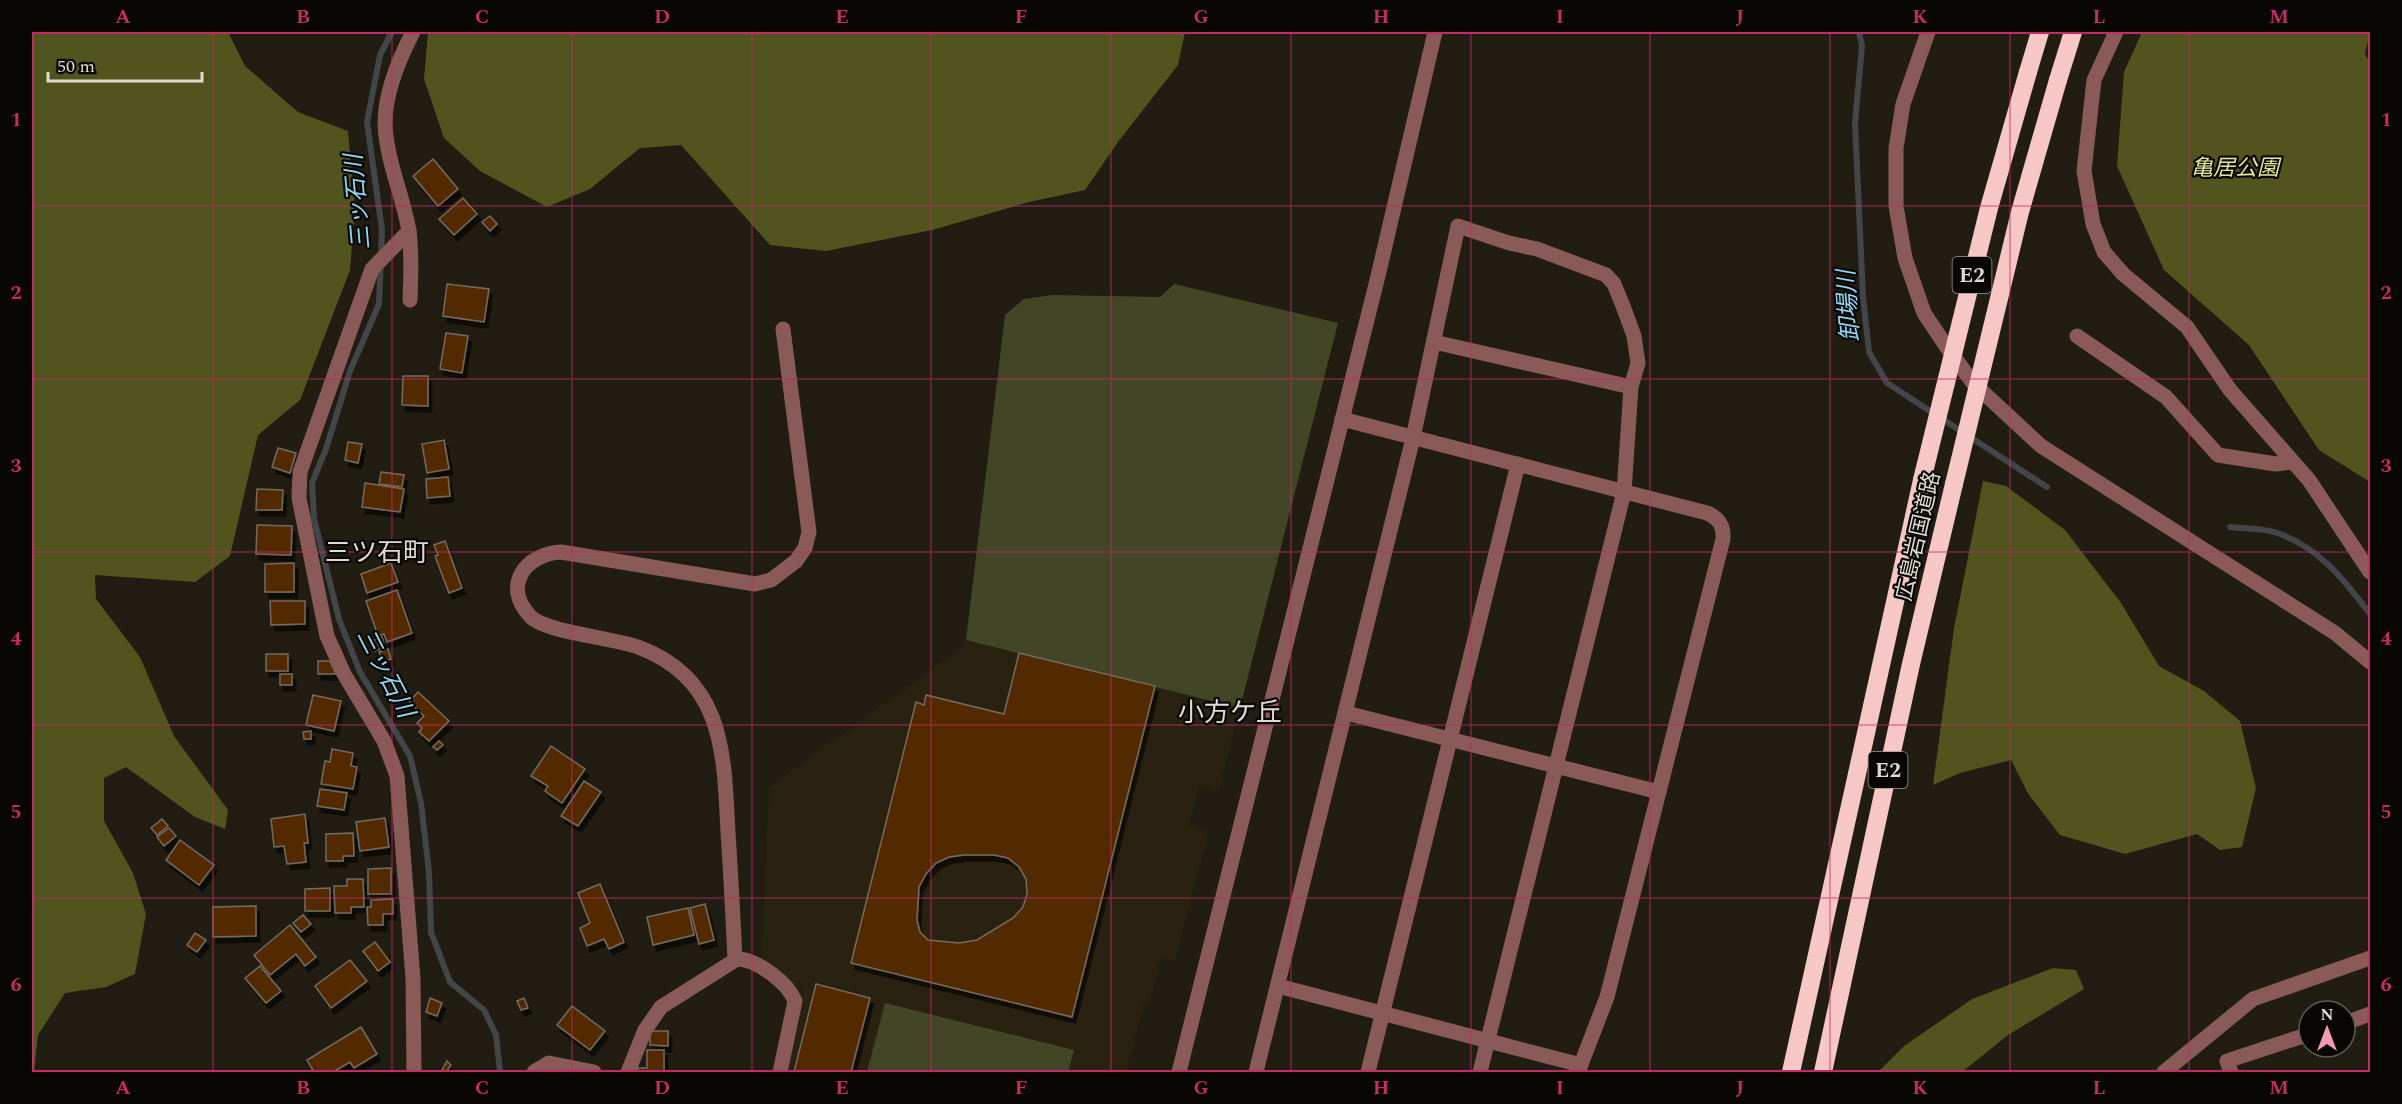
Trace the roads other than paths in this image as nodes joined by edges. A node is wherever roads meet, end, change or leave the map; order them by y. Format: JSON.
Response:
{"nodes":[{"id":1,"x":413,"y":32,"type":"edge"},
{"id":2,"x":1435,"y":32,"type":"edge"},
{"id":3,"x":1928,"y":32,"type":"edge"},
{"id":4,"x":2040,"y":32,"type":"edge"},
{"id":5,"x":2073,"y":32,"type":"edge"},
{"id":6,"x":2116,"y":32,"type":"edge"},
{"id":7,"x":405,"y":233,"type":"junction"},
{"id":8,"x":410,"y":300,"type":"dead end"},
{"id":9,"x":783,"y":329,"type":"dead end"},
{"id":10,"x":2077,"y":336,"type":"dead end"},
{"id":11,"x":1434,"y":342,"type":"junction"},
{"id":12,"x":1631,"y":387,"type":"junction"},
{"id":13,"x":1342,"y":419,"type":"junction"},
{"id":14,"x":1413,"y":438,"type":"junction"},
{"id":15,"x":2291,"y":462,"type":"junction"},
{"id":16,"x":1518,"y":464,"type":"junction"},
{"id":17,"x":1624,"y":492,"type":"junction"},
{"id":18,"x":2370,"y":572,"type":"edge"},
{"id":19,"x":2370,"y":663,"type":"edge"},
{"id":20,"x":1346,"y":713,"type":"junction"},
{"id":21,"x":1450,"y":740,"type":"junction"},
{"id":22,"x":1556,"y":766,"type":"junction"},
{"id":23,"x":1659,"y":792,"type":"junction"},
{"id":24,"x":2370,"y":958,"type":"edge"},
{"id":25,"x":735,"y":960,"type":"junction"},
{"id":26,"x":1278,"y":986,"type":"junction"},
{"id":27,"x":1382,"y":1014,"type":"junction"},
{"id":28,"x":2297,"y":1038,"type":"edge"},
{"id":29,"x":1488,"y":1041,"type":"junction"},
{"id":30,"x":1824,"y":1064,"type":"edge"},
{"id":31,"x":1580,"y":1069,"type":"edge"},
{"id":32,"x":414,"y":1072,"type":"edge"},
{"id":33,"x":534,"y":1072,"type":"edge"},
{"id":34,"x":594,"y":1072,"type":"edge"},
{"id":35,"x":628,"y":1072,"type":"edge"},
{"id":36,"x":780,"y":1072,"type":"edge"},
{"id":37,"x":1179,"y":1072,"type":"edge"},
{"id":38,"x":1256,"y":1072,"type":"edge"},
{"id":39,"x":1368,"y":1072,"type":"edge"},
{"id":40,"x":1480,"y":1072,"type":"edge"},
{"id":41,"x":1791,"y":1072,"type":"edge"},
{"id":42,"x":2164,"y":1072,"type":"edge"},
{"id":43,"x":2231,"y":1072,"type":"edge"}],
"edges":[{"from":1,"to":7,"type":"street"},
{"from":2,"to":13,"type":"street"},
{"from":3,"to":19,"type":"street"},
{"from":4,"to":41,"type":"highway","name":"広島岩国道路","number":"E2","bridge":true},
{"from":5,"to":30,"type":"highway","name":"広島岩国道路","number":"E2","bridge":true},
{"from":6,"to":15,"type":"street"},
{"from":7,"to":8,"type":"street"},
{"from":7,"to":32,"type":"street"},
{"from":9,"to":25,"type":"street"},
{"from":10,"to":15,"type":"street"},
{"from":11,"to":12,"type":"street"},
{"from":11,"to":12,"type":"street"},
{"from":11,"to":14,"type":"street"},
{"from":12,"to":17,"type":"street"},
{"from":13,"to":14,"type":"street"},
{"from":13,"to":37,"type":"street"},
{"from":14,"to":16,"type":"street"},
{"from":14,"to":20,"type":"street"},
{"from":15,"to":18,"type":"street"},
{"from":16,"to":17,"type":"street"},
{"from":16,"to":21,"type":"street"},
{"from":17,"to":22,"type":"street"},
{"from":17,"to":23,"type":"street"},
{"from":20,"to":21,"type":"street"},
{"from":20,"to":26,"type":"street"},
{"from":21,"to":22,"type":"street"},
{"from":21,"to":27,"type":"street"},
{"from":22,"to":23,"type":"street"},
{"from":22,"to":29,"type":"street"},
{"from":23,"to":31,"type":"street"},
{"from":24,"to":42,"type":"street"},
{"from":25,"to":35,"type":"street"},
{"from":25,"to":36,"type":"street"},
{"from":26,"to":27,"type":"street"},
{"from":26,"to":38,"type":"street"},
{"from":27,"to":29,"type":"street"},
{"from":27,"to":39,"type":"street"},
{"from":28,"to":43,"type":"street"},
{"from":29,"to":31,"type":"street"},
{"from":29,"to":40,"type":"street"},
{"from":33,"to":34,"type":"street"}]}
